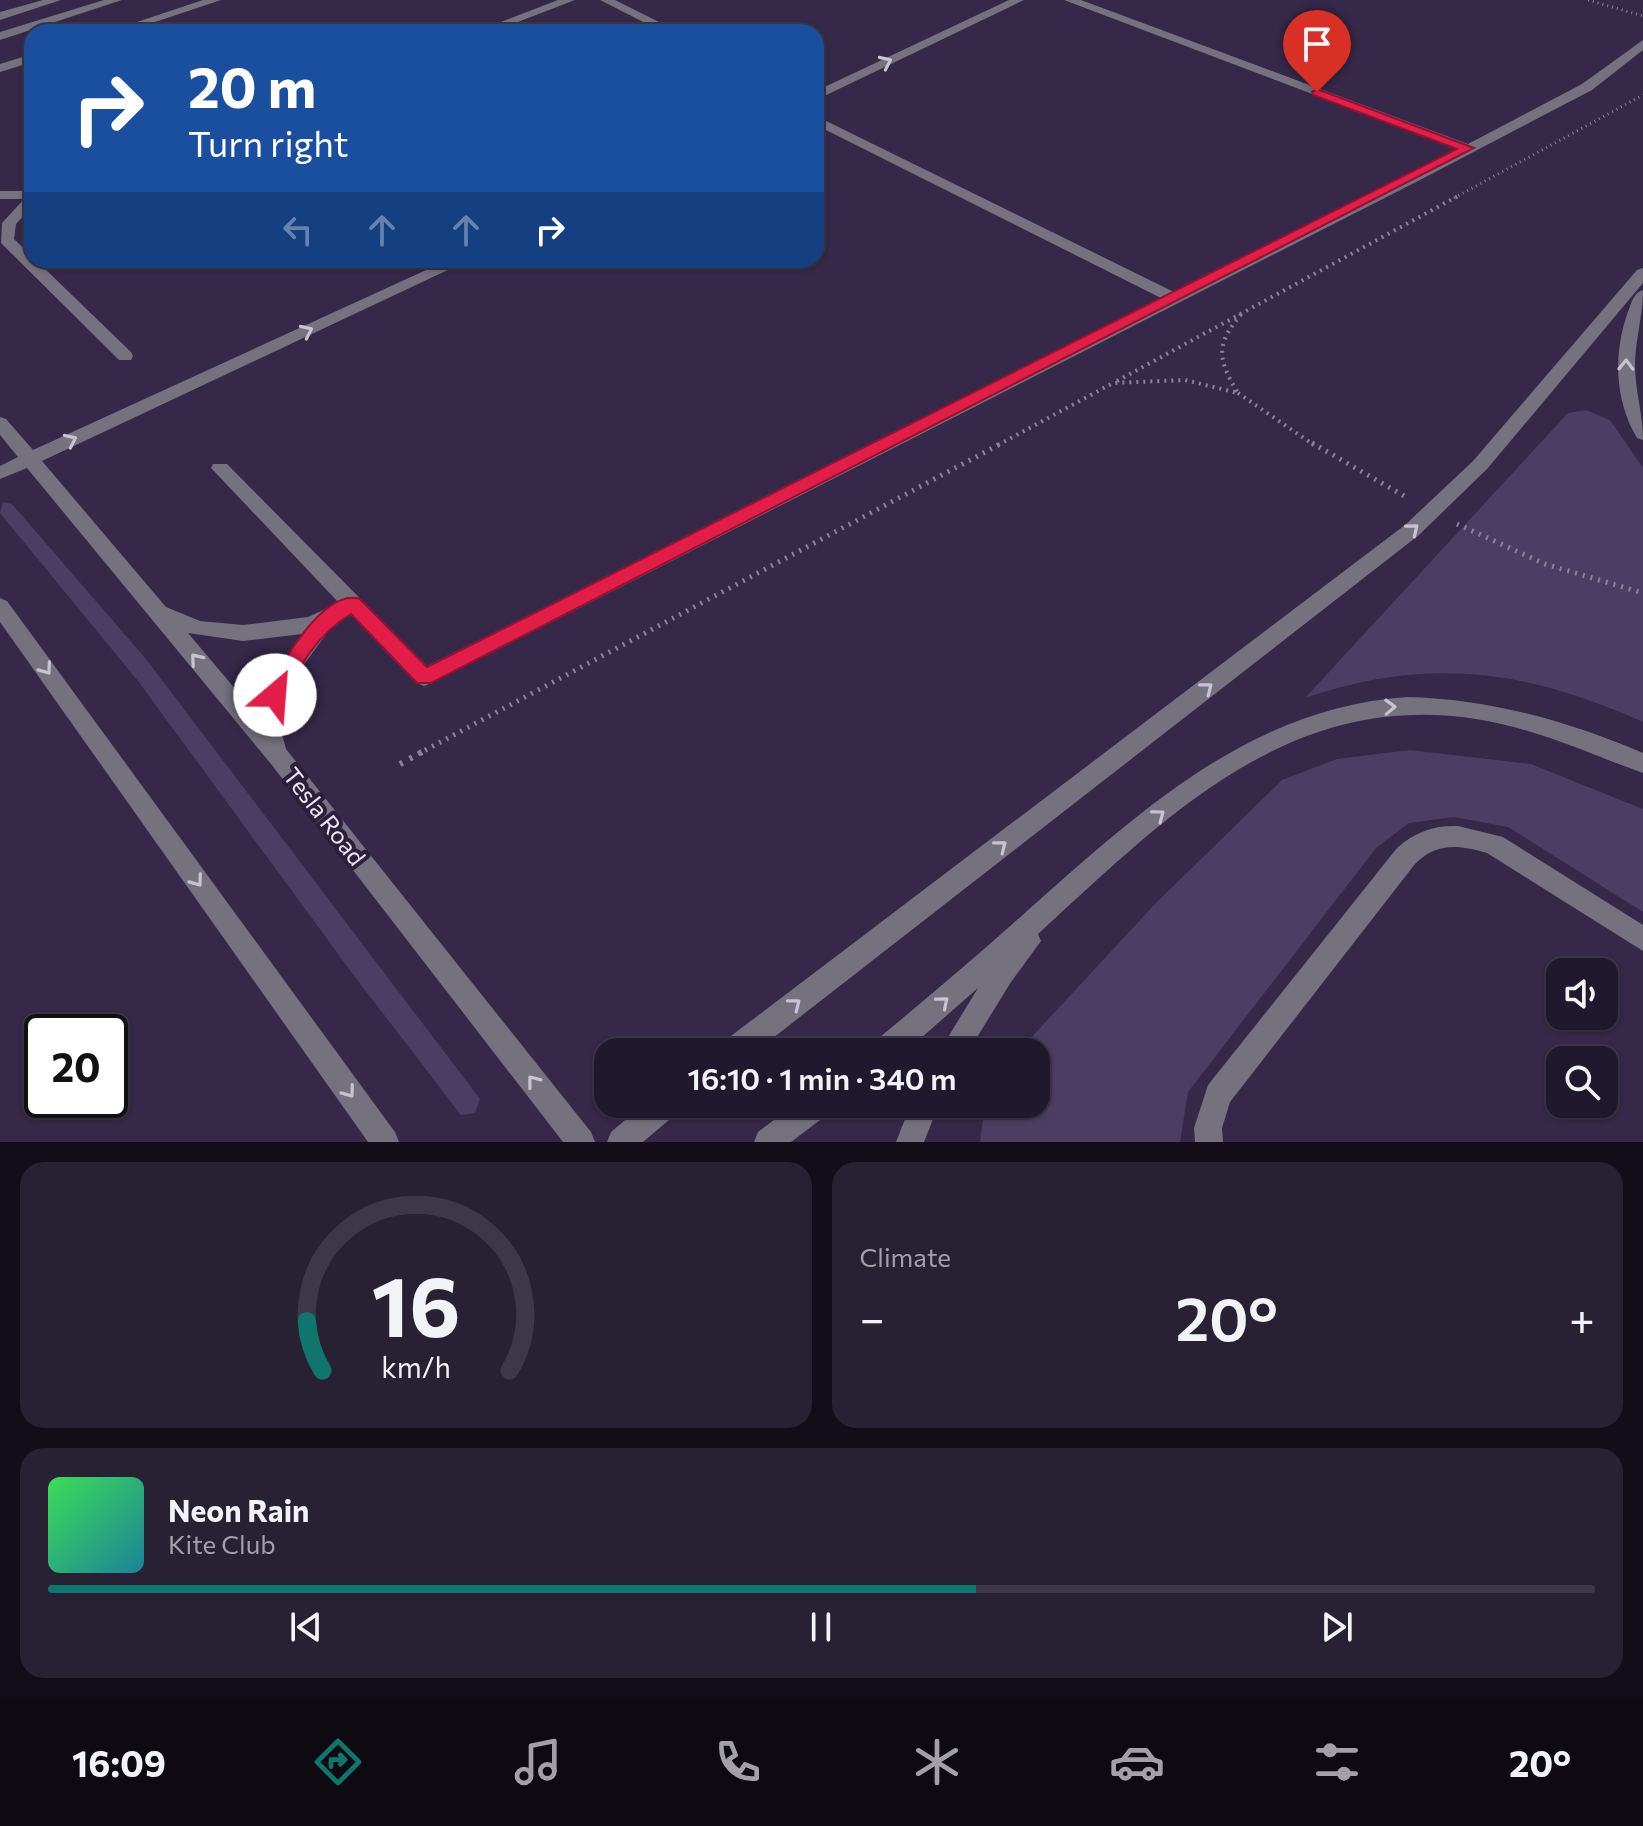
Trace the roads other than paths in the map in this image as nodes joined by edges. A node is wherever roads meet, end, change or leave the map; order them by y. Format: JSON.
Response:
{"nodes":[{"id":1,"x":55,"y":0,"type":"edge"},
{"id":2,"x":97,"y":0,"type":"edge"},
{"id":3,"x":116,"y":0,"type":"edge"},
{"id":4,"x":215,"y":0,"type":"edge"},
{"id":5,"x":569,"y":0,"type":"edge"},
{"id":6,"x":606,"y":0,"type":"edge"},
{"id":7,"x":1018,"y":0,"type":"edge"},
{"id":8,"x":1070,"y":0,"type":"edge"},
{"id":9,"x":0,"y":16,"type":"edge"},
{"id":10,"x":39,"y":24,"type":"edge"},
{"id":11,"x":138,"y":24,"type":"edge"},
{"id":12,"x":503,"y":24,"type":"edge"},
{"id":13,"x":656,"y":24,"type":"edge"},
{"id":14,"x":0,"y":28,"type":"edge"},
{"id":15,"x":24,"y":29,"type":"edge"},
{"id":16,"x":0,"y":36,"type":"edge"},
{"id":17,"x":1643,"y":44,"type":"edge"},
{"id":18,"x":24,"y":60,"type":"edge"},
{"id":19,"x":0,"y":68,"type":"edge"},
{"id":20,"x":824,"y":92,"type":"edge"},
{"id":21,"x":824,"y":124,"type":"edge"},
{"id":22,"x":1467,"y":148,"type":"junction"},
{"id":23,"x":0,"y":195,"type":"edge"},
{"id":24,"x":24,"y":196,"type":"edge"},
{"id":25,"x":24,"y":199,"type":"edge"},
{"id":26,"x":24,"y":205,"type":"edge"},
{"id":27,"x":0,"y":208,"type":"edge"},
{"id":28,"x":24,"y":258,"type":"edge"},
{"id":29,"x":34,"y":268,"type":"edge"},
{"id":30,"x":444,"y":268,"type":"edge"},
{"id":31,"x":1643,"y":273,"type":"edge"},
{"id":32,"x":1643,"y":295,"type":"edge"},
{"id":33,"x":1175,"y":299,"type":"junction"},
{"id":34,"x":125,"y":356,"type":"dead end"},
{"id":35,"x":0,"y":423,"type":"edge"},
{"id":36,"x":1643,"y":434,"type":"edge"},
{"id":37,"x":30,"y":459,"type":"junction"},
{"id":38,"x":220,"y":468,"type":"dead end"},
{"id":39,"x":0,"y":473,"type":"edge"},
{"id":40,"x":353,"y":604,"type":"junction"},
{"id":41,"x":150,"y":605,"type":"junction"},
{"id":42,"x":0,"y":606,"type":"edge"},
{"id":43,"x":326,"y":619,"type":"junction"},
{"id":44,"x":279,"y":757,"type":"junction"},
{"id":45,"x":1643,"y":763,"type":"edge"},
{"id":46,"x":1098,"y":864,"type":"junction"},
{"id":47,"x":1643,"y":939,"type":"edge"},
{"id":48,"x":751,"y":1038,"type":"edge"},
{"id":49,"x":900,"y":1038,"type":"edge"},
{"id":50,"x":962,"y":1038,"type":"edge"},
{"id":51,"x":649,"y":1118,"type":"edge"},
{"id":52,"x":800,"y":1118,"type":"edge"},
{"id":53,"x":919,"y":1118,"type":"edge"},
{"id":54,"x":385,"y":1142,"type":"edge"},
{"id":55,"x":581,"y":1142,"type":"edge"},
{"id":56,"x":621,"y":1142,"type":"edge"},
{"id":57,"x":768,"y":1142,"type":"edge"},
{"id":58,"x":910,"y":1142,"type":"edge"},
{"id":59,"x":1209,"y":1142,"type":"edge"}],
"edges":[{"from":1,"to":9,"type":"street"},
{"from":2,"to":14,"type":"street"},
{"from":3,"to":10,"type":"street"},
{"from":4,"to":11,"type":"street"},
{"from":5,"to":12,"type":"street"},
{"from":6,"to":13,"type":"street"},
{"from":20,"to":7,"type":"street","one_way":true},
{"from":8,"to":22,"type":"street"},
{"from":15,"to":16,"type":"street"},
{"from":17,"to":22,"type":"street"},
{"from":18,"to":19,"type":"street"},
{"from":21,"to":33,"type":"street"},
{"from":22,"to":33,"type":"street"},
{"from":23,"to":24,"type":"street"},
{"from":25,"to":27,"type":"street"},
{"from":26,"to":28,"type":"street"},
{"from":29,"to":34,"type":"street"},
{"from":37,"to":30,"type":"street","one_way":true},
{"from":48,"to":31,"type":"street","one_way":true},
{"from":36,"to":32,"type":"street","one_way":true},
{"from":33,"to":40,"type":"street"},
{"from":35,"to":37,"type":"street","name":"Tesla Road"},
{"from":37,"to":39,"type":"street"},
{"from":37,"to":41,"type":"street","name":"Tesla Road"},
{"from":38,"to":40,"type":"street"},
{"from":40,"to":43,"type":"street"},
{"from":41,"to":43,"type":"street"},
{"from":44,"to":41,"type":"street","name":"Tesla Road","one_way":true},
{"from":42,"to":54,"type":"street","one_way":true},
{"from":43,"to":44,"type":"street"},
{"from":55,"to":44,"type":"street","name":"Tesla Road","one_way":true},
{"from":46,"to":45,"type":"street","one_way":true},
{"from":49,"to":46,"type":"street","one_way":true},
{"from":46,"to":50,"type":"street"},
{"from":47,"to":59,"type":"street"},
{"from":51,"to":56,"type":"street"},
{"from":52,"to":57,"type":"street"},
{"from":53,"to":58,"type":"street"}]}
